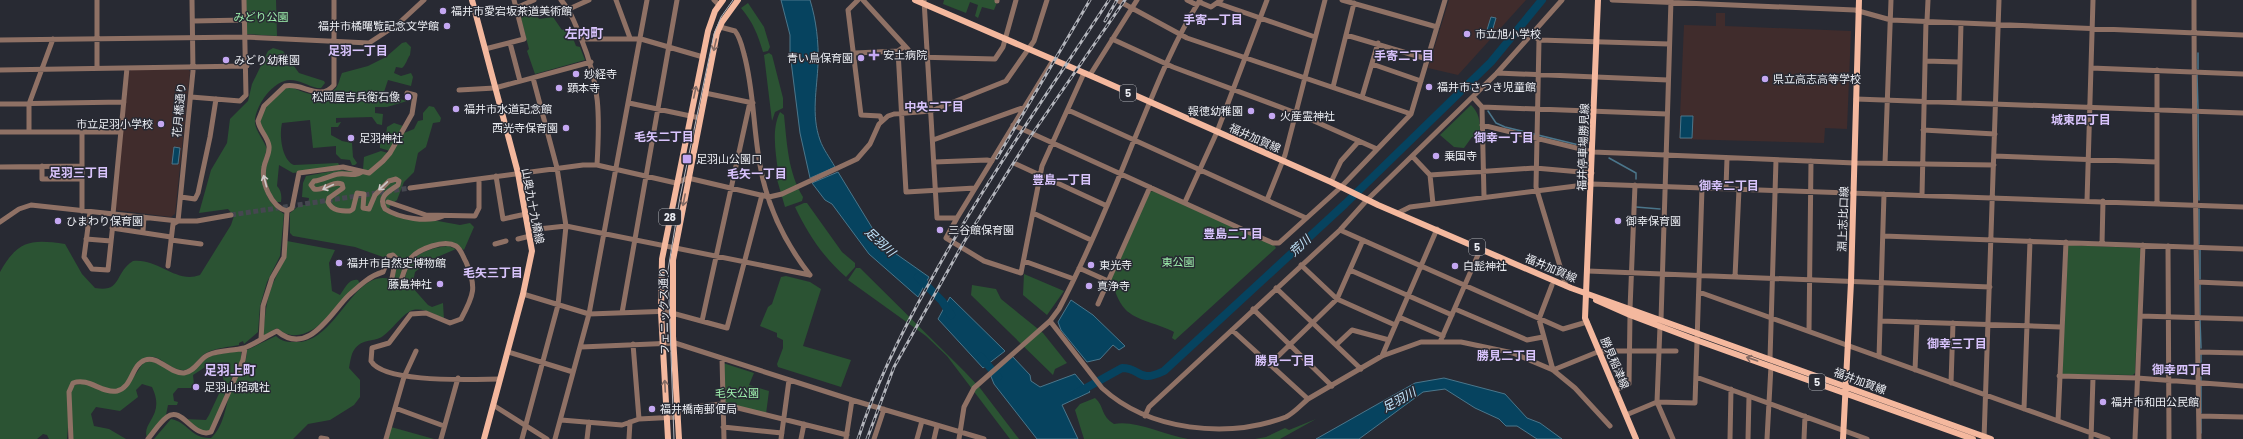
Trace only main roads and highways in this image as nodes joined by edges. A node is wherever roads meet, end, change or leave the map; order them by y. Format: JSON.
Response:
{"nodes":[{"id":1,"x":472,"y":0,"type":"edge"},
{"id":2,"x":738,"y":0,"type":"edge"},
{"id":3,"x":915,"y":0,"type":"edge"},
{"id":4,"x":1598,"y":0,"type":"edge"},
{"id":5,"x":1859,"y":0,"type":"edge"},
{"id":6,"x":721,"y":2,"type":"edge"},
{"id":7,"x":924,"y":2,"type":"edge"},
{"id":8,"x":1586,"y":294,"type":"junction"},
{"id":9,"x":1845,"y":390,"type":"junction"},
{"id":10,"x":1984,"y":438,"type":"edge"},
{"id":11,"x":484,"y":439,"type":"edge"},
{"id":12,"x":668,"y":439,"type":"edge"},
{"id":13,"x":679,"y":439,"type":"edge"},
{"id":14,"x":1636,"y":439,"type":"edge"},
{"id":15,"x":1843,"y":439,"type":"edge"},
{"id":16,"x":1973,"y":439,"type":"edge"},
{"id":17,"x":1991,"y":439,"type":"edge"}],
"edges":[{"from":1,"to":11,"type":"main road","name":"山奥九十九橋線"},
{"from":2,"to":13,"type":"main road","name":"フェニックス通り","number":"28","one_way":true},
{"from":3,"to":7,"type":"main road","name":"福井加賀線","number":"5"},
{"from":4,"to":8,"type":"main road","name":"福井停車場勝見線"},
{"from":5,"to":9,"type":"main road","name":"淵上志比口線"},
{"from":12,"to":6,"type":"main road","name":"フェニックス通り","number":"28","one_way":true},
{"from":7,"to":8,"type":"main road","name":"福井加賀線","number":"5"},
{"from":8,"to":9,"type":"main road","name":"福井加賀線","number":"5"},
{"from":8,"to":14,"type":"main road","name":"勝見稲津線"},
{"from":9,"to":10,"type":"main road","name":"福井加賀線","number":"5"},
{"from":9,"to":15,"type":"main road","name":"淵上志比口線"},
{"from":9,"to":16,"type":"main road","name":"福井加賀線","number":"5"},
{"from":10,"to":17,"type":"main road","name":"福井加賀線","number":"5"}]}
